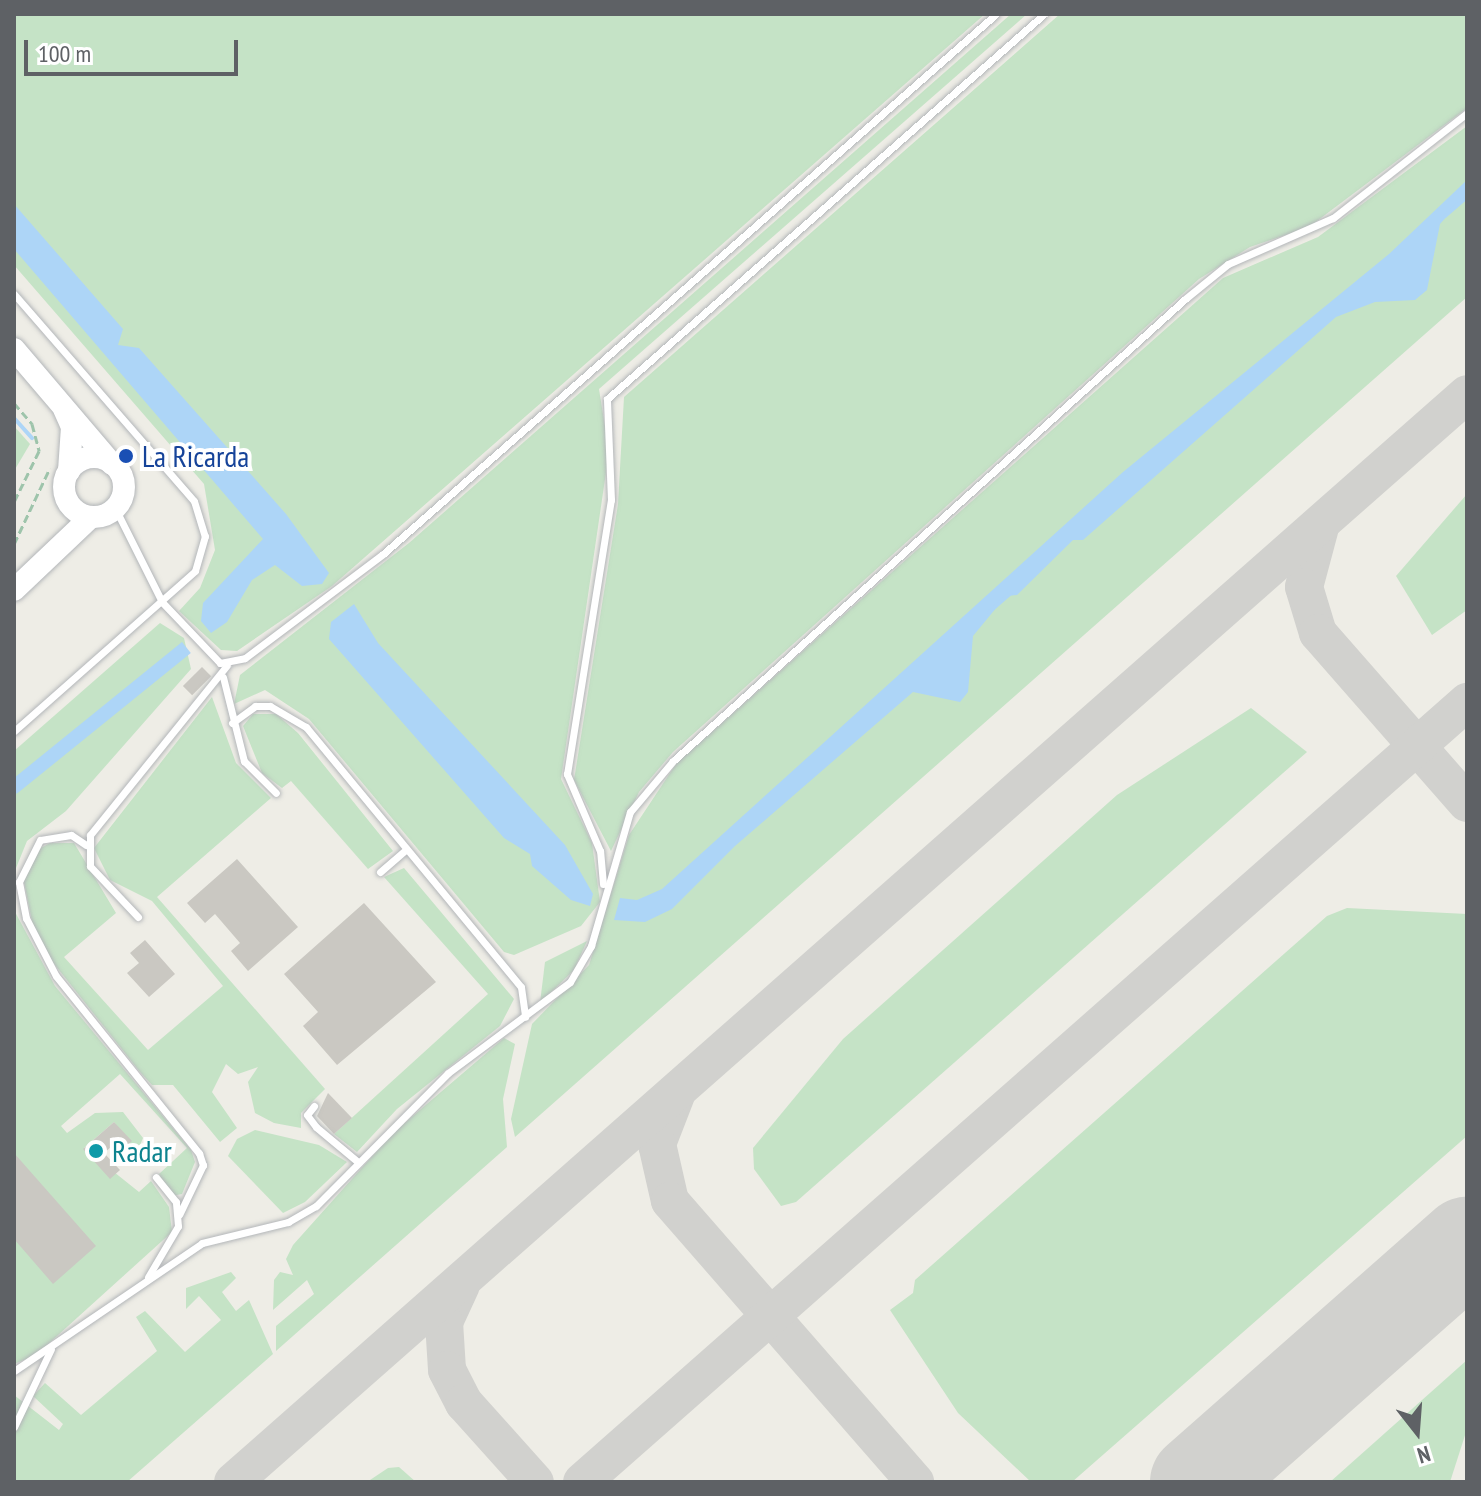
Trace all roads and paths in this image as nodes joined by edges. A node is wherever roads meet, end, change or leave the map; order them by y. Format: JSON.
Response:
{"nodes":[{"id":1,"x":996,"y":14,"type":"edge"},
{"id":2,"x":1044,"y":14,"type":"edge"},
{"id":3,"x":1467,"y":113,"type":"edge"},
{"id":4,"x":14,"y":294,"type":"edge"},
{"id":5,"x":14,"y":349,"type":"edge"},
{"id":6,"x":14,"y":403,"type":"edge"},
{"id":7,"x":62,"y":405,"type":"junction"},
{"id":8,"x":62,"y":463,"type":"junction"},
{"id":9,"x":112,"y":464,"type":"junction"},
{"id":10,"x":65,"y":494,"type":"junction"},
{"id":11,"x":14,"y":502,"type":"edge"},
{"id":12,"x":115,"y":508,"type":"junction"},
{"id":13,"x":91,"y":517,"type":"junction"},
{"id":14,"x":14,"y":544,"type":"edge"},
{"id":15,"x":42,"y":556,"type":"junction"},
{"id":16,"x":14,"y":590,"type":"edge"},
{"id":17,"x":162,"y":602,"type":"junction"},
{"id":18,"x":227,"y":665,"type":"junction"},
{"id":19,"x":223,"y":677,"type":"junction"},
{"id":20,"x":232,"y":723,"type":"junction"},
{"id":21,"x":14,"y":731,"type":"edge"},
{"id":22,"x":276,"y":793,"type":"dead end"},
{"id":23,"x":86,"y":845,"type":"junction"},
{"id":24,"x":406,"y":849,"type":"junction"},
{"id":25,"x":380,"y":872,"type":"dead end"},
{"id":26,"x":601,"y":910,"type":"junction"},
{"id":27,"x":138,"y":917,"type":"dead end"},
{"id":28,"x":525,"y":1017,"type":"junction"},
{"id":29,"x":314,"y":1106,"type":"dead end"},
{"id":30,"x":358,"y":1162,"type":"junction"},
{"id":31,"x":156,"y":1177,"type":"dead end"},
{"id":32,"x":179,"y":1215,"type":"junction"},
{"id":33,"x":148,"y":1277,"type":"junction"},
{"id":34,"x":51,"y":1349,"type":"junction"},
{"id":35,"x":14,"y":1371,"type":"edge"},
{"id":36,"x":14,"y":1427,"type":"edge"}],
"edges":[{"from":1,"to":18,"type":"lane"},
{"from":2,"to":26,"type":"lane"},
{"from":3,"to":26,"type":"lane"},
{"from":4,"to":17,"type":"lane"},
{"from":5,"to":7,"type":"street"},
{"from":6,"to":11,"type":"path"},
{"from":7,"to":8,"type":"street"},
{"from":7,"to":9,"type":"street"},
{"from":8,"to":9,"type":"street"},
{"from":8,"to":10,"type":"street"},
{"from":8,"to":14,"type":"path"},
{"from":9,"to":12,"type":"street"},
{"from":10,"to":13,"type":"street"},
{"from":10,"to":15,"type":"street"},
{"from":12,"to":13,"type":"street"},
{"from":12,"to":17,"type":"lane"},
{"from":13,"to":15,"type":"street"},
{"from":15,"to":16,"type":"street"},
{"from":17,"to":18,"type":"lane"},
{"from":17,"to":21,"type":"lane"},
{"from":18,"to":19,"type":"lane"},
{"from":19,"to":20,"type":"lane"},
{"from":19,"to":23,"type":"lane"},
{"from":20,"to":22,"type":"lane"},
{"from":20,"to":24,"type":"lane"},
{"from":23,"to":27,"type":"lane"},
{"from":23,"to":32,"type":"lane"},
{"from":24,"to":25,"type":"lane"},
{"from":24,"to":28,"type":"lane"},
{"from":26,"to":28,"type":"lane"},
{"from":28,"to":30,"type":"lane"},
{"from":29,"to":30,"type":"lane"},
{"from":30,"to":33,"type":"lane"},
{"from":31,"to":32,"type":"lane"},
{"from":32,"to":33,"type":"lane"},
{"from":33,"to":34,"type":"lane"},
{"from":34,"to":35,"type":"lane"},
{"from":34,"to":36,"type":"lane"}]}
